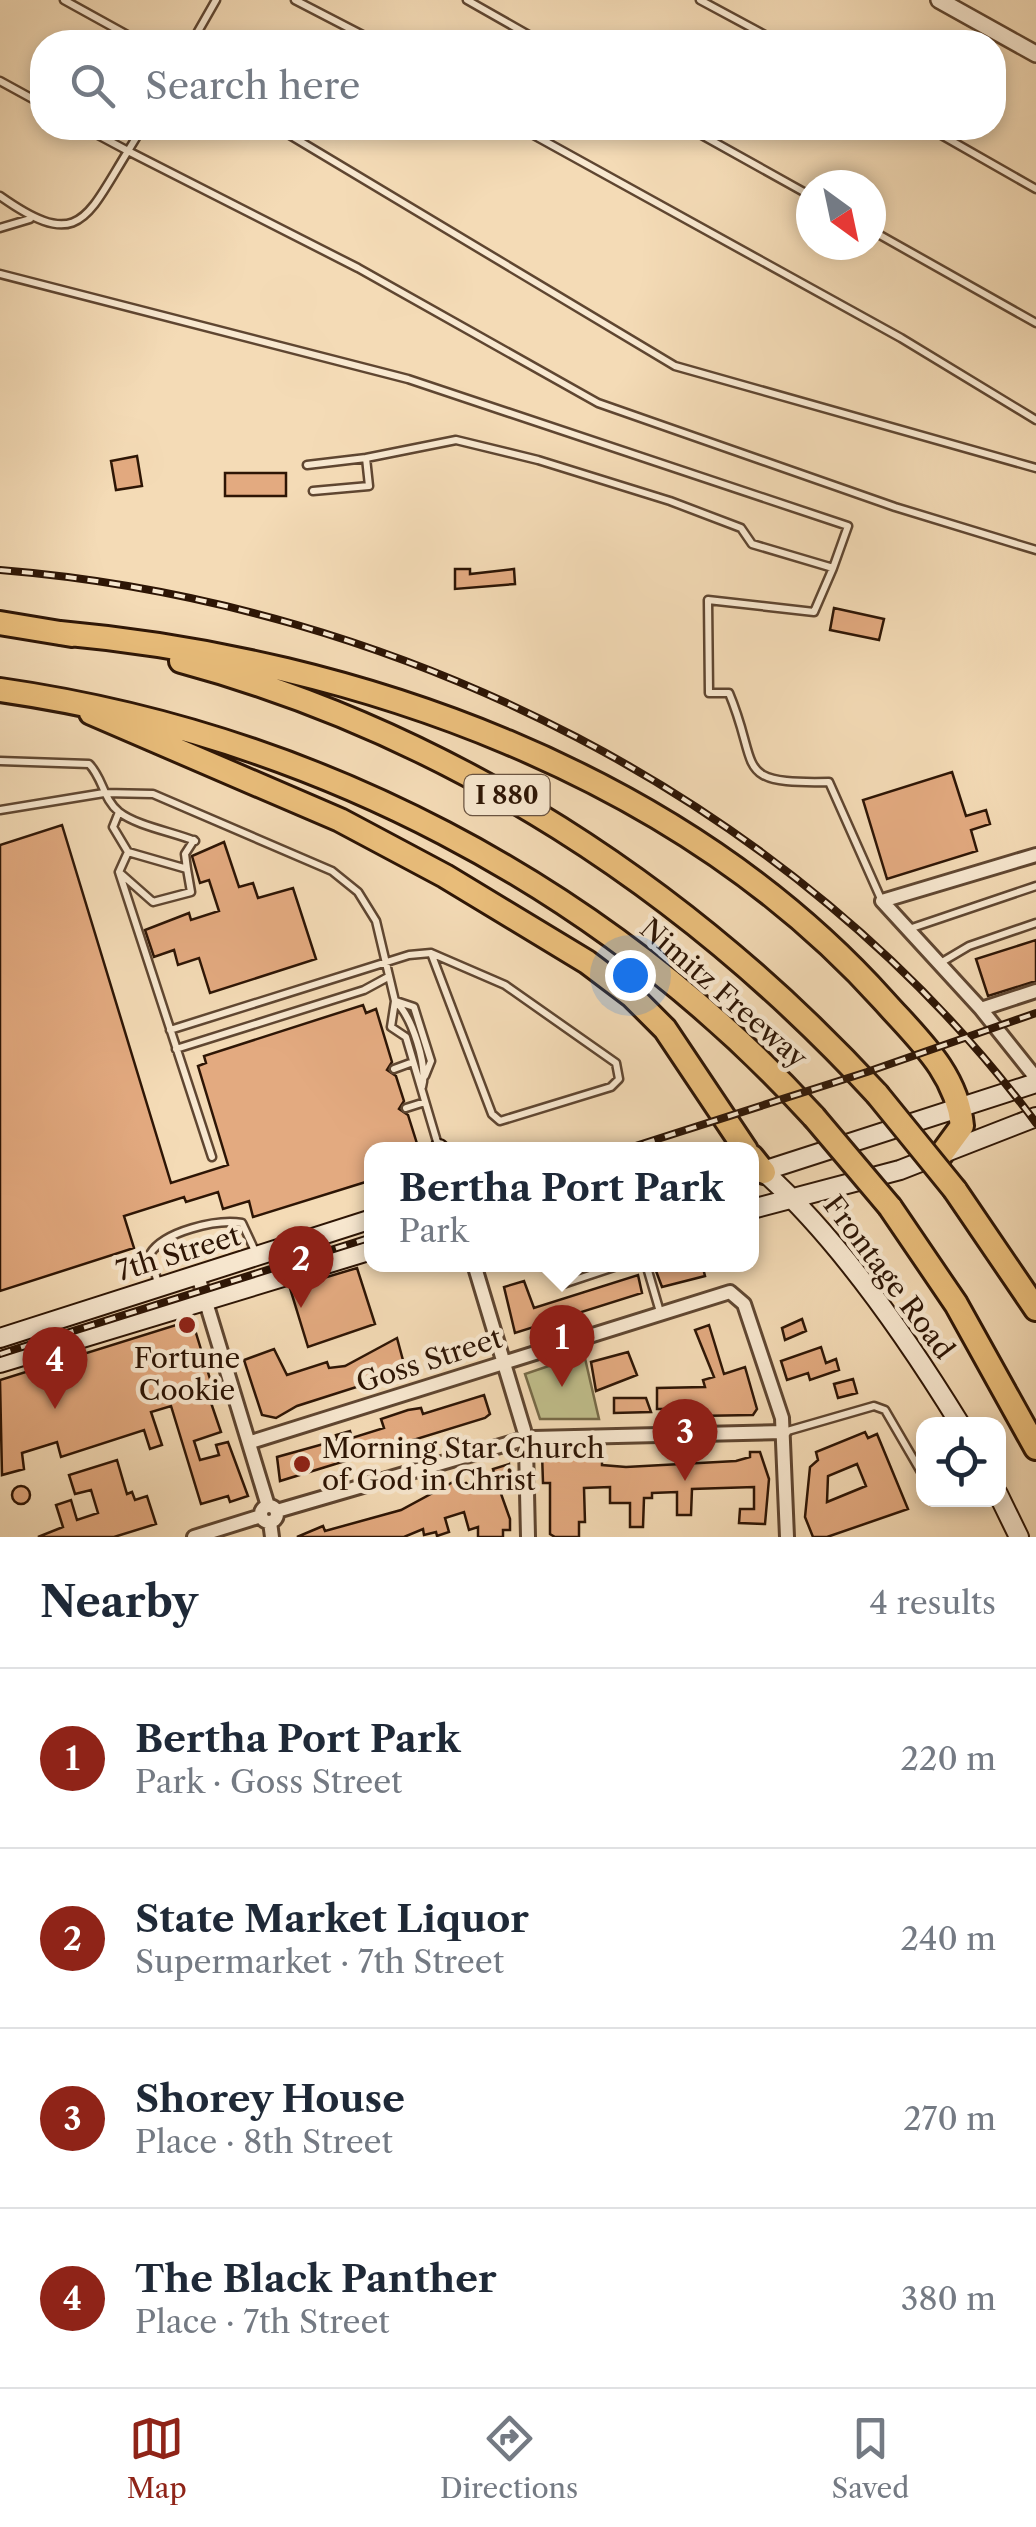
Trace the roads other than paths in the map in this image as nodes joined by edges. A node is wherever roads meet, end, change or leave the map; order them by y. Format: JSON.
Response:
{"nodes":[{"id":1,"x":64,"y":0,"type":"edge"},
{"id":2,"x":216,"y":0,"type":"edge"},
{"id":3,"x":295,"y":0,"type":"edge"},
{"id":4,"x":467,"y":0,"type":"edge"},
{"id":5,"x":700,"y":0,"type":"edge"},
{"id":6,"x":939,"y":0,"type":"edge"},
{"id":7,"x":118,"y":30,"type":"edge"},
{"id":8,"x":199,"y":30,"type":"edge"},
{"id":9,"x":353,"y":30,"type":"edge"},
{"id":10,"x":520,"y":30,"type":"edge"},
{"id":11,"x":756,"y":30,"type":"edge"},
{"id":12,"x":993,"y":30,"type":"edge"},
{"id":13,"x":1006,"y":37,"type":"edge"},
{"id":14,"x":1036,"y":54,"type":"edge"},
{"id":15,"x":0,"y":81,"type":"edge"},
{"id":16,"x":30,"y":97,"type":"edge"},
{"id":17,"x":107,"y":140,"type":"edge"},
{"id":18,"x":135,"y":140,"type":"edge"},
{"id":19,"x":298,"y":140,"type":"edge"},
{"id":20,"x":543,"y":140,"type":"edge"},
{"id":21,"x":711,"y":140,"type":"edge"},
{"id":22,"x":950,"y":140,"type":"edge"},
{"id":23,"x":128,"y":151,"type":"junction"},
{"id":24,"x":796,"y":188,"type":"edge"},
{"id":25,"x":1036,"y":189,"type":"edge"},
{"id":26,"x":0,"y":196,"type":"edge"},
{"id":27,"x":32,"y":218,"type":"junction"},
{"id":28,"x":0,"y":228,"type":"edge"},
{"id":29,"x":886,"y":238,"type":"edge"},
{"id":30,"x":0,"y":274,"type":"edge"},
{"id":31,"x":1036,"y":322,"type":"edge"},
{"id":32,"x":1036,"y":420,"type":"edge"},
{"id":33,"x":366,"y":458,"type":"junction"},
{"id":34,"x":307,"y":465,"type":"dead end"},
{"id":35,"x":1036,"y":468,"type":"edge"},
{"id":36,"x":313,"y":491,"type":"dead end"},
{"id":37,"x":1036,"y":550,"type":"edge"},
{"id":38,"x":833,"y":568,"type":"junction"},
{"id":39,"x":0,"y":623,"type":"edge"},
{"id":40,"x":60,"y":633,"type":"junction"},
{"id":41,"x":0,"y":690,"type":"edge"},
{"id":42,"x":66,"y":699,"type":"junction"},
{"id":43,"x":0,"y":762,"type":"edge"},
{"id":44,"x":104,"y":793,"type":"junction"},
{"id":45,"x":0,"y":810,"type":"edge"},
{"id":46,"x":119,"y":812,"type":"junction"},
{"id":47,"x":128,"y":852,"type":"junction"},
{"id":48,"x":1036,"y":855,"type":"edge"},
{"id":49,"x":187,"y":868,"type":"junction"},
{"id":50,"x":118,"y":872,"type":"junction"},
{"id":51,"x":1036,"y":886,"type":"edge"},
{"id":52,"x":882,"y":901,"type":"junction"},
{"id":53,"x":1036,"y":924,"type":"edge"},
{"id":54,"x":909,"y":929,"type":"junction"},
{"id":55,"x":431,"y":953,"type":"junction"},
{"id":56,"x":940,"y":963,"type":"junction"},
{"id":57,"x":386,"y":965,"type":"junction"},
{"id":58,"x":388,"y":977,"type":"junction"},
{"id":59,"x":1036,"y":991,"type":"edge"},
{"id":60,"x":395,"y":1001,"type":"junction"},
{"id":61,"x":981,"y":1009,"type":"junction"},
{"id":62,"x":170,"y":1030,"type":"junction"},
{"id":63,"x":176,"y":1048,"type":"junction"},
{"id":64,"x":413,"y":1062,"type":"junction"},
{"id":65,"x":394,"y":1068,"type":"dead end"},
{"id":66,"x":1036,"y":1080,"type":"edge"},
{"id":67,"x":421,"y":1089,"type":"junction"},
{"id":68,"x":425,"y":1102,"type":"junction"},
{"id":69,"x":960,"y":1107,"type":"junction"},
{"id":70,"x":406,"y":1108,"type":"dead end"},
{"id":71,"x":1036,"y":1117,"type":"edge"},
{"id":72,"x":438,"y":1142,"type":"edge"},
{"id":73,"x":741,"y":1142,"type":"edge"},
{"id":74,"x":940,"y":1156,"type":"junction"},
{"id":75,"x":212,"y":1157,"type":"dead end"},
{"id":76,"x":759,"y":1167,"type":"edge"},
{"id":77,"x":759,"y":1170,"type":"edge"},
{"id":78,"x":794,"y":1199,"type":"junction"},
{"id":79,"x":759,"y":1207,"type":"edge"},
{"id":80,"x":364,"y":1223,"type":"edge"},
{"id":81,"x":364,"y":1252,"type":"edge"},
{"id":82,"x":257,"y":1257,"type":"junction"},
{"id":83,"x":477,"y":1272,"type":"edge"},
{"id":84,"x":598,"y":1272,"type":"edge"},
{"id":85,"x":648,"y":1272,"type":"edge"},
{"id":86,"x":198,"y":1276,"type":"junction"},
{"id":87,"x":563,"y":1284,"type":"dead end"},
{"id":88,"x":160,"y":1288,"type":"junction"},
{"id":89,"x":204,"y":1298,"type":"junction"},
{"id":90,"x":1036,"y":1309,"type":"edge"},
{"id":91,"x":660,"y":1312,"type":"junction"},
{"id":92,"x":0,"y":1338,"type":"edge"},
{"id":93,"x":506,"y":1362,"type":"junction"},
{"id":94,"x":0,"y":1363,"type":"edge"},
{"id":95,"x":955,"y":1417,"type":"edge"},
{"id":96,"x":784,"y":1432,"type":"junction"},
{"id":97,"x":525,"y":1439,"type":"junction"},
{"id":98,"x":251,"y":1442,"type":"junction"},
{"id":99,"x":1036,"y":1448,"type":"edge"},
{"id":100,"x":916,"y":1463,"type":"edge"},
{"id":101,"x":1004,"y":1507,"type":"edge"},
{"id":102,"x":269,"y":1514,"type":"junction"},
{"id":103,"x":194,"y":1537,"type":"edge"},
{"id":104,"x":272,"y":1537,"type":"edge"},
{"id":105,"x":528,"y":1537,"type":"edge"},
{"id":106,"x":786,"y":1537,"type":"edge"},
{"id":107,"x":1019,"y":1537,"type":"edge"}],
"edges":[{"from":1,"to":7,"type":"lane"},
{"from":2,"to":8,"type":"lane"},
{"from":3,"to":9,"type":"lane"},
{"from":4,"to":10,"type":"lane"},
{"from":5,"to":11,"type":"lane"},
{"from":6,"to":12,"type":"street"},
{"from":13,"to":14,"type":"street"},
{"from":15,"to":16,"type":"lane"},
{"from":17,"to":23,"type":"lane"},
{"from":18,"to":23,"type":"lane"},
{"from":19,"to":35,"type":"lane"},
{"from":20,"to":32,"type":"lane"},
{"from":21,"to":24,"type":"lane"},
{"from":22,"to":25,"type":"lane"},
{"from":23,"to":27,"type":"lane"},
{"from":23,"to":37,"type":"lane"},
{"from":26,"to":27,"type":"lane"},
{"from":27,"to":28,"type":"lane"},
{"from":29,"to":31,"type":"lane"},
{"from":30,"to":38,"type":"lane"},
{"from":33,"to":34,"type":"lane"},
{"from":33,"to":36,"type":"lane"},
{"from":33,"to":38,"type":"lane"},
{"from":38,"to":52,"type":"lane"},
{"from":39,"to":40,"type":"highway","name":"Nimitz Freeway","number":"I 880"},
{"from":40,"to":69,"type":"highway"},
{"from":40,"to":90,"type":"highway","name":"Nimitz Freeway","number":"I 880","bridge":true},
{"from":41,"to":42,"type":"highway","name":"Nimitz Freeway","number":"I 880"},
{"from":42,"to":73,"type":"highway"},
{"from":42,"to":99,"type":"highway","name":"Nimitz Freeway","number":"I 880","bridge":true},
{"from":43,"to":44,"type":"lane"},
{"from":44,"to":45,"type":"lane"},
{"from":44,"to":46,"type":"lane"},
{"from":44,"to":57,"type":"lane"},
{"from":46,"to":47,"type":"lane"},
{"from":46,"to":49,"type":"lane"},
{"from":47,"to":49,"type":"lane"},
{"from":47,"to":50,"type":"lane"},
{"from":48,"to":52,"type":"street"},
{"from":49,"to":50,"type":"lane"},
{"from":50,"to":62,"type":"lane"},
{"from":51,"to":54,"type":"lane"},
{"from":52,"to":54,"type":"street"},
{"from":53,"to":56,"type":"lane"},
{"from":54,"to":56,"type":"street"},
{"from":55,"to":55,"type":"lane"},
{"from":55,"to":57,"type":"lane"},
{"from":56,"to":61,"type":"street"},
{"from":57,"to":58,"type":"lane"},
{"from":57,"to":62,"type":"lane"},
{"from":58,"to":60,"type":"lane"},
{"from":58,"to":63,"type":"lane"},
{"from":59,"to":61,"type":"street"},
{"from":60,"to":64,"type":"lane"},
{"from":60,"to":67,"type":"lane"},
{"from":61,"to":66,"type":"street"},
{"from":62,"to":63,"type":"lane"},
{"from":63,"to":75,"type":"lane"},
{"from":64,"to":65,"type":"lane"},
{"from":64,"to":67,"type":"lane"},
{"from":66,"to":69,"type":"main road"},
{"from":67,"to":68,"type":"lane"},
{"from":68,"to":70,"type":"lane"},
{"from":68,"to":72,"type":"lane"},
{"from":69,"to":74,"type":"highway"},
{"from":69,"to":76,"type":"main road"},
{"from":71,"to":74,"type":"main road"},
{"from":74,"to":78,"type":"main road"},
{"from":77,"to":78,"type":"main road","name":"Frontage Road"},
{"from":78,"to":79,"type":"main road"},
{"from":78,"to":95,"type":"main road","name":"Frontage Road"},
{"from":80,"to":82,"type":"main road","name":"7th Street"},
{"from":81,"to":89,"type":"main road","name":"7th Street"},
{"from":82,"to":86,"type":"main road","name":"7th Street"},
{"from":82,"to":88,"type":"lane"},
{"from":83,"to":93,"type":"street"},
{"from":84,"to":87,"type":"lane"},
{"from":85,"to":91,"type":"lane"},
{"from":86,"to":88,"type":"main road","name":"7th Street"},
{"from":86,"to":89,"type":"street"},
{"from":88,"to":92,"type":"main road","name":"7th Street"},
{"from":89,"to":94,"type":"main road","name":"7th Street"},
{"from":89,"to":98,"type":"street"},
{"from":91,"to":93,"type":"street","name":"Goss Street"},
{"from":91,"to":96,"type":"street","name":"Goss Street"},
{"from":93,"to":97,"type":"street"},
{"from":93,"to":98,"type":"street","name":"Goss Street"},
{"from":96,"to":97,"type":"street"},
{"from":96,"to":100,"type":"lane"},
{"from":96,"to":106,"type":"street"},
{"from":97,"to":102,"type":"street"},
{"from":97,"to":105,"type":"street"},
{"from":98,"to":102,"type":"street"},
{"from":101,"to":107,"type":"main road"},
{"from":102,"to":103,"type":"street"},
{"from":102,"to":104,"type":"street"}]}
